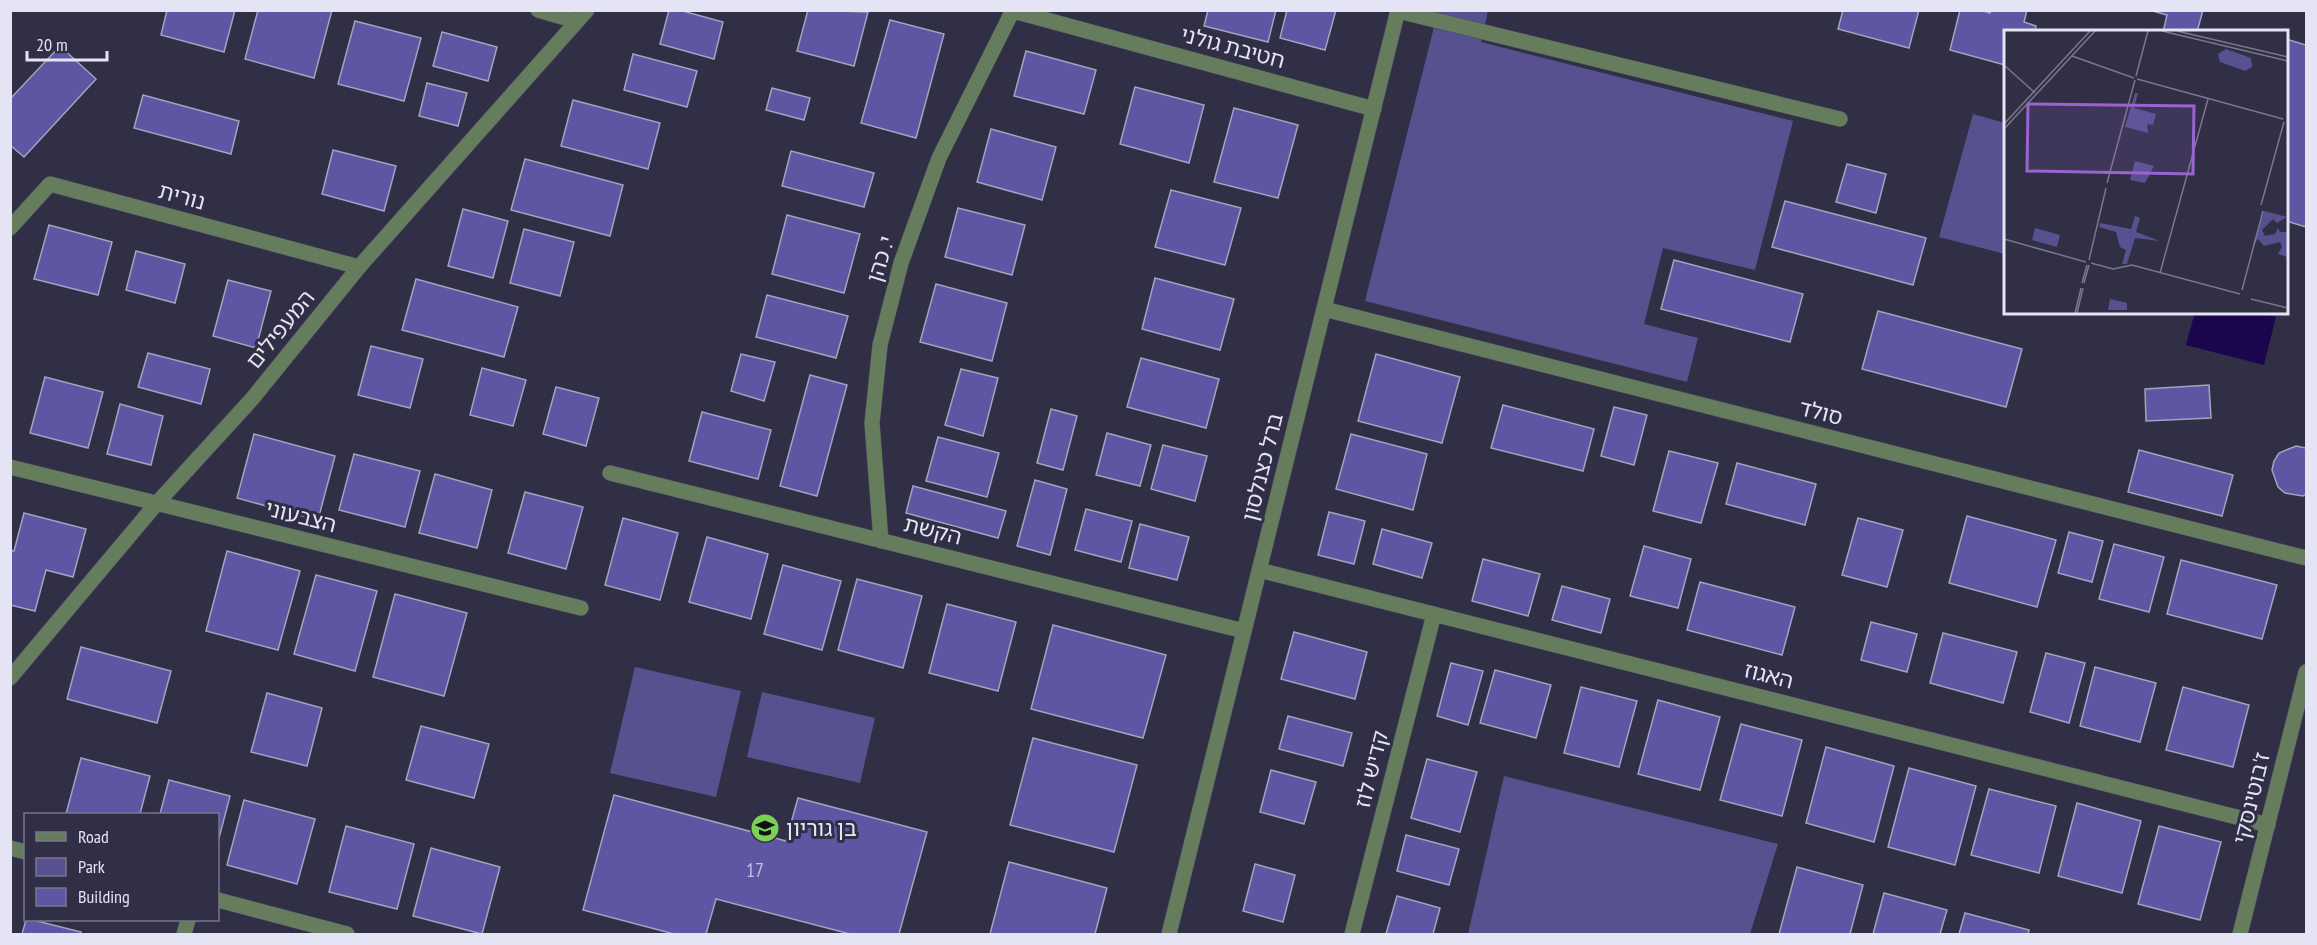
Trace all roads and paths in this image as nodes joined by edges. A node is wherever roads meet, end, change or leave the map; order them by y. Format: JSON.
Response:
{"nodes":[{"id":1,"x":538,"y":10,"type":"edge"},
{"id":2,"x":1012,"y":11,"type":"edge"},
{"id":3,"x":1398,"y":11,"type":"edge"},
{"id":4,"x":582,"y":16,"type":"edge"},
{"id":5,"x":1374,"y":109,"type":"junction"},
{"id":6,"x":1840,"y":119,"type":"dead end"},
{"id":7,"x":10,"y":228,"type":"edge"},
{"id":8,"x":359,"y":267,"type":"junction"},
{"id":9,"x":1324,"y":309,"type":"junction"},
{"id":10,"x":10,"y":467,"type":"edge"},
{"id":11,"x":610,"y":473,"type":"dead end"},
{"id":12,"x":157,"y":503,"type":"junction"},
{"id":13,"x":881,"y":541,"type":"junction"},
{"id":14,"x":2307,"y":558,"type":"edge"},
{"id":15,"x":1259,"y":570,"type":"junction"},
{"id":16,"x":581,"y":608,"type":"dead end"},
{"id":17,"x":1434,"y":614,"type":"junction"},
{"id":18,"x":1244,"y":631,"type":"junction"},
{"id":19,"x":2307,"y":672,"type":"edge"},
{"id":20,"x":10,"y":678,"type":"edge"},
{"id":21,"x":2268,"y":825,"type":"junction"},
{"id":22,"x":219,"y":900,"type":"edge"},
{"id":23,"x":347,"y":934,"type":"edge"},
{"id":24,"x":1169,"y":934,"type":"edge"},
{"id":25,"x":1352,"y":934,"type":"edge"},
{"id":26,"x":2240,"y":934,"type":"edge"}],
"edges":[{"from":1,"to":4,"type":"street"},
{"from":2,"to":5,"type":"street","name":"חטיבת גולני"},
{"from":2,"to":13,"type":"street","name":"י. כהן"},
{"from":3,"to":5,"type":"street","name":"ברל כצנלסון"},
{"from":3,"to":6,"type":"street"},
{"from":4,"to":8,"type":"street","name":"המעפילים"},
{"from":5,"to":9,"type":"street","name":"ברל כצנלסון"},
{"from":7,"to":8,"type":"street","name":"נורית"},
{"from":8,"to":12,"type":"street","name":"המעפילים"},
{"from":9,"to":14,"type":"street","name":"סולד"},
{"from":9,"to":15,"type":"street","name":"ברל כצנלסון"},
{"from":10,"to":12,"type":"street","name":"הצבעוני"},
{"from":11,"to":13,"type":"street","name":"הקשת"},
{"from":12,"to":16,"type":"street","name":"הצבעוני"},
{"from":12,"to":20,"type":"street","name":"המעפילים"},
{"from":13,"to":18,"type":"street","name":"הקשת"},
{"from":15,"to":17,"type":"street","name":"האגוז"},
{"from":15,"to":18,"type":"street","name":"ברל כצנלסון"},
{"from":17,"to":21,"type":"street","name":"האגוז"},
{"from":17,"to":25,"type":"street","name":"קדיש לוז"},
{"from":18,"to":24,"type":"street","name":"ברל כצנלסון"},
{"from":19,"to":21,"type":"street","name":"ז'בוטינסקי"},
{"from":21,"to":26,"type":"street","name":"ז'בוטינסקי"},
{"from":22,"to":23,"type":"street"}]}
